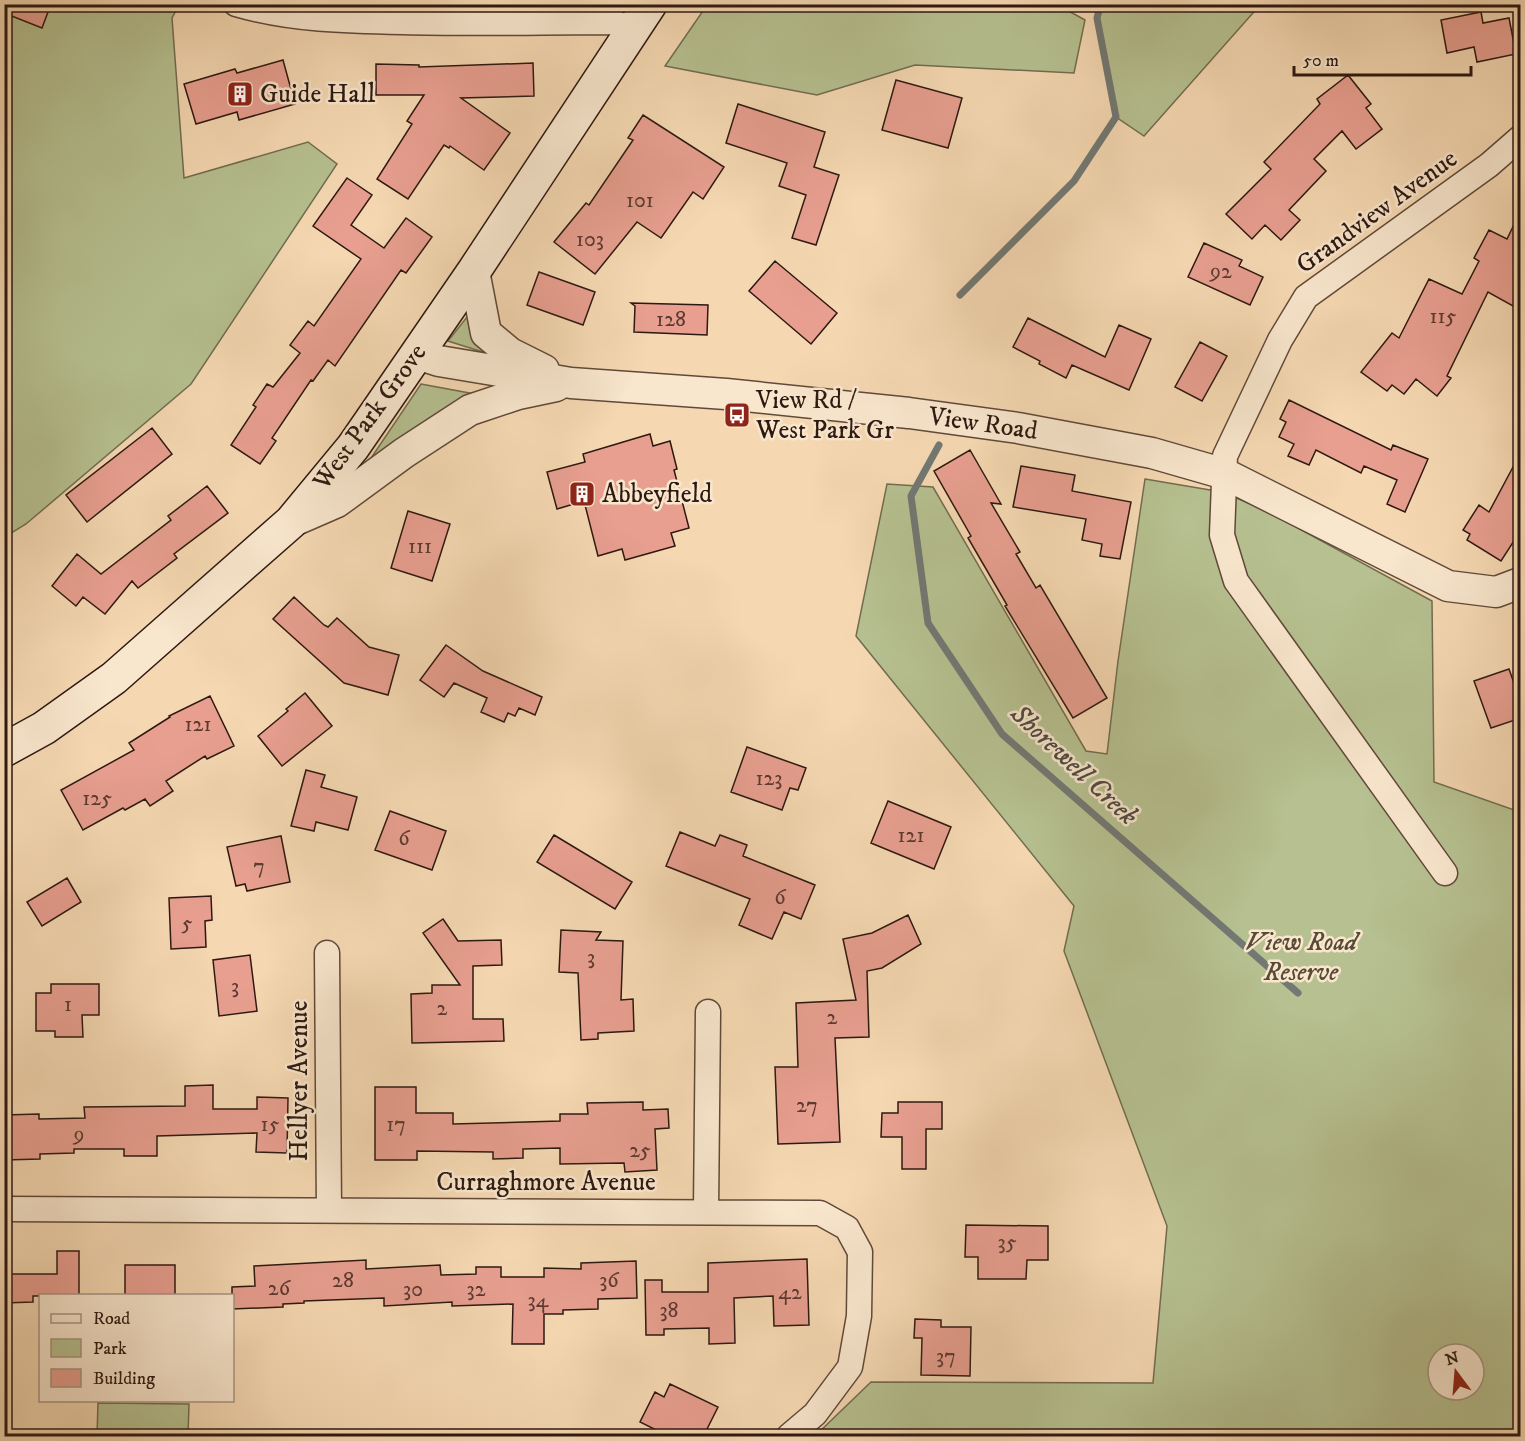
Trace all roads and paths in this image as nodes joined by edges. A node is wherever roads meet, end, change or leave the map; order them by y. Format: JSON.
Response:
{"nodes":[{"id":1,"x":236,"y":4,"type":"edge"},
{"id":2,"x":641,"y":17,"type":"edge"},
{"id":3,"x":1521,"y":138,"type":"edge"},
{"id":4,"x":474,"y":271,"type":"junction"},
{"id":5,"x":417,"y":354,"type":"junction"},
{"id":6,"x":571,"y":383,"type":"junction"},
{"id":7,"x":1225,"y":474,"type":"junction"},
{"id":8,"x":291,"y":522,"type":"junction"},
{"id":9,"x":1521,"y":583,"type":"edge"},
{"id":10,"x":4,"y":750,"type":"edge"},
{"id":11,"x":1445,"y":873,"type":"dead end"},
{"id":12,"x":327,"y":953,"type":"dead end"},
{"id":13,"x":708,"y":1012,"type":"dead end"},
{"id":14,"x":4,"y":1209,"type":"edge"},
{"id":15,"x":329,"y":1209,"type":"junction"},
{"id":16,"x":706,"y":1211,"type":"junction"},
{"id":17,"x":789,"y":1437,"type":"edge"}],
"edges":[{"from":1,"to":2,"type":"street"},
{"from":2,"to":4,"type":"main road","name":"West Park Grove"},
{"from":3,"to":7,"type":"street","name":"Grandview Avenue"},
{"from":4,"to":5,"type":"main road","name":"West Park Grove"},
{"from":4,"to":6,"type":"street"},
{"from":5,"to":6,"type":"street","name":"View Road"},
{"from":5,"to":8,"type":"main road","name":"West Park Grove"},
{"from":6,"to":7,"type":"street","name":"View Road"},
{"from":6,"to":8,"type":"street"},
{"from":7,"to":9,"type":"street","name":"View Road"},
{"from":7,"to":11,"type":"street","name":"Grandview Avenue"},
{"from":8,"to":10,"type":"main road","name":"West Park Grove"},
{"from":12,"to":15,"type":"street","name":"Hellyer Avenue"},
{"from":13,"to":16,"type":"street"},
{"from":14,"to":15,"type":"street","name":"Curraghmore Avenue"},
{"from":15,"to":16,"type":"street","name":"Curraghmore Avenue"},
{"from":16,"to":17,"type":"street","name":"Curraghmore Avenue"}]}
